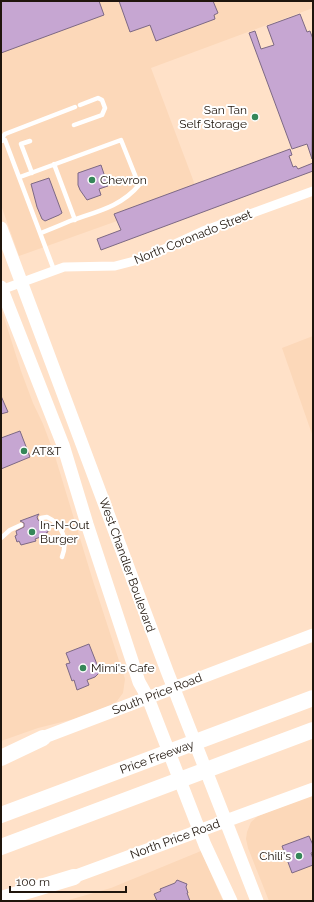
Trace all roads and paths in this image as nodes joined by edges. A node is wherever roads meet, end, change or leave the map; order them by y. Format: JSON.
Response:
{"nodes":[{"id":1,"x":74,"y":125,"type":"dead end"},
{"id":2,"x":1,"y":140,"type":"edge"},
{"id":3,"x":30,"y":141,"type":"dead end"},
{"id":4,"x":54,"y":164,"type":"junction"},
{"id":5,"x":32,"y":172,"type":"junction"},
{"id":6,"x":20,"y":176,"type":"junction"},
{"id":7,"x":313,"y":191,"type":"edge"},
{"id":8,"x":75,"y":220,"type":"junction"},
{"id":9,"x":1,"y":228,"type":"edge"},
{"id":10,"x":41,"y":233,"type":"junction"},
{"id":11,"x":54,"y":270,"type":"junction"},
{"id":12,"x":21,"y":282,"type":"junction"},
{"id":13,"x":1,"y":289,"type":"edge"},
{"id":14,"x":40,"y":518,"type":"dead end"},
{"id":15,"x":21,"y":526,"type":"dead end"},
{"id":16,"x":1,"y":538,"type":"edge"},
{"id":17,"x":62,"y":557,"type":"dead end"},
{"id":18,"x":313,"y":635,"type":"edge"},
{"id":19,"x":174,"y":688,"type":"junction"},
{"id":20,"x":148,"y":698,"type":"junction"},
{"id":21,"x":313,"y":698,"type":"edge"},
{"id":22,"x":313,"y":730,"type":"edge"},
{"id":23,"x":43,"y":738,"type":"junction"},
{"id":24,"x":1,"y":753,"type":"edge"},
{"id":25,"x":1,"y":758,"type":"edge"},
{"id":26,"x":313,"y":789,"type":"edge"},
{"id":27,"x":1,"y":815,"type":"edge"},
{"id":28,"x":226,"y":821,"type":"junction"},
{"id":29,"x":200,"y":830,"type":"junction"},
{"id":30,"x":1,"y":847,"type":"edge"},
{"id":31,"x":74,"y":877,"type":"junction"},
{"id":32,"x":1,"y":899,"type":"edge"},
{"id":33,"x":15,"y":901,"type":"edge"},
{"id":34,"x":231,"y":901,"type":"edge"},
{"id":35,"x":257,"y":901,"type":"edge"}],
"edges":[{"from":1,"to":2,"type":"lane"},
{"from":2,"to":6,"type":"lane"},
{"from":3,"to":5,"type":"lane"},
{"from":4,"to":5,"type":"lane"},
{"from":4,"to":8,"type":"lane"},
{"from":4,"to":8,"type":"lane"},
{"from":5,"to":6,"type":"lane"},
{"from":6,"to":10,"type":"lane"},
{"from":7,"to":11,"type":"street","name":"North Coronado Street"},
{"from":8,"to":10,"type":"lane"},
{"from":9,"to":12,"type":"main road","name":"West Chandler Boulevard"},
{"from":10,"to":11,"type":"lane"},
{"from":11,"to":12,"type":"street","name":"North Coronado Street"},
{"from":12,"to":13,"type":"street","name":"North Coronado Street"},
{"from":12,"to":19,"type":"main road","name":"West Chandler Boulevard"},
{"from":13,"to":20,"type":"main road","name":"West Chandler Boulevard"},
{"from":14,"to":17,"type":"lane"},
{"from":15,"to":16,"type":"lane"},
{"from":18,"to":19,"type":"main road","name":"South Price Road"},
{"from":19,"to":20,"type":"main road","name":"South Price Road"},
{"from":19,"to":28,"type":"main road","name":"West Chandler Boulevard"},
{"from":20,"to":23,"type":"main road","name":"South Price Road"},
{"from":20,"to":29,"type":"main road","name":"West Chandler Boulevard"},
{"from":21,"to":27,"type":"highway","name":"Price Freeway"},
{"from":22,"to":30,"type":"highway"},
{"from":23,"to":24,"type":"main road","name":"South Price Road"},
{"from":23,"to":25,"type":"highway"},
{"from":26,"to":28,"type":"main road","name":"North Price Road"},
{"from":28,"to":29,"type":"main road","name":"North Price Road"},
{"from":28,"to":35,"type":"main road","name":"West Chandler Boulevard"},
{"from":29,"to":31,"type":"main road","name":"North Price Road"},
{"from":29,"to":34,"type":"main road","name":"West Chandler Boulevard"},
{"from":31,"to":32,"type":"highway"},
{"from":31,"to":33,"type":"main road","name":"North Price Road"}]}
